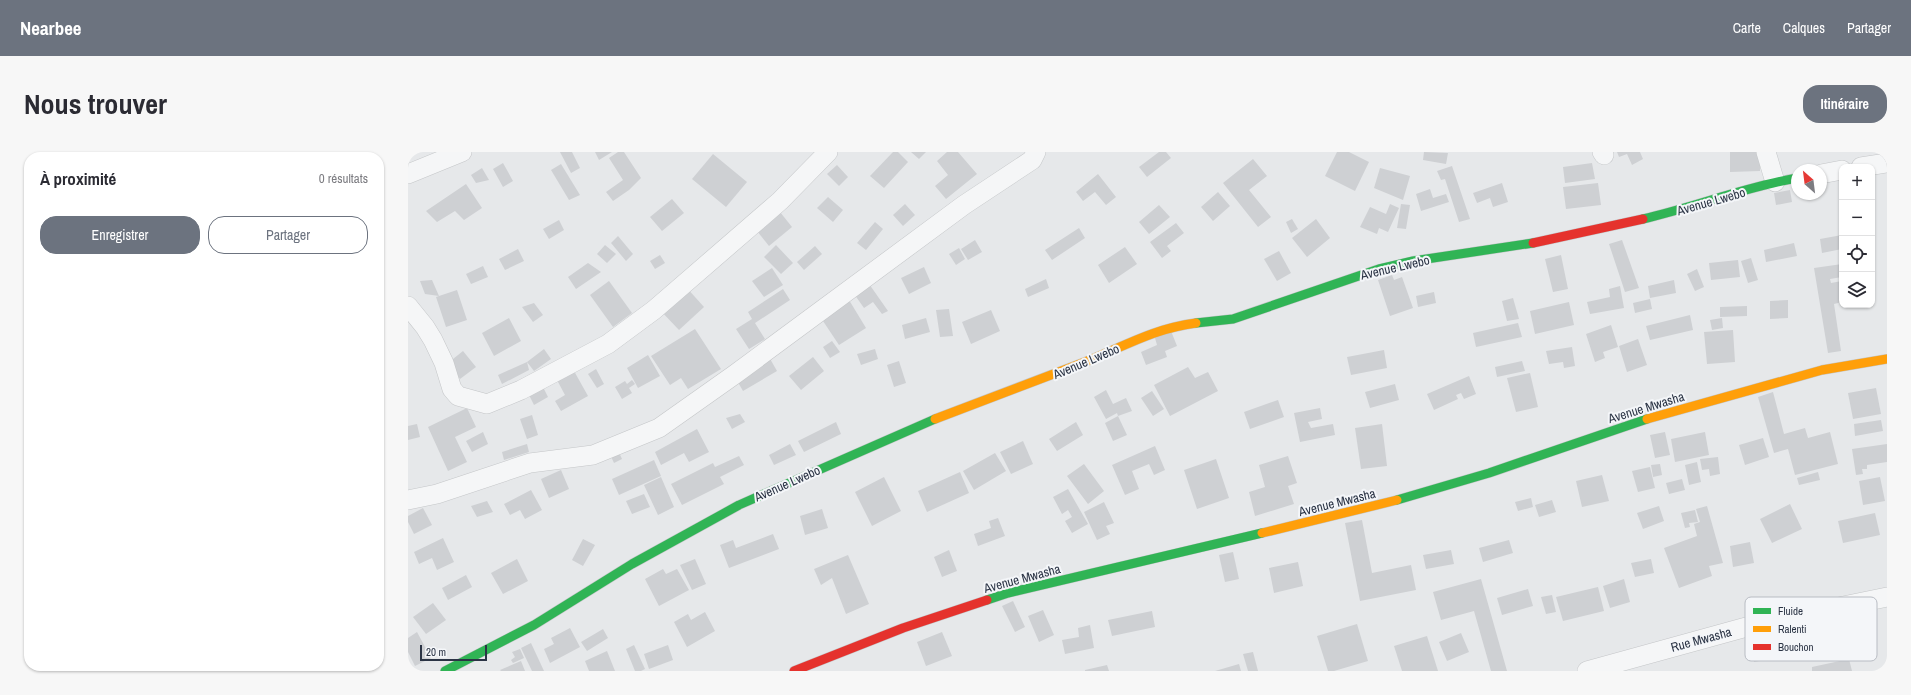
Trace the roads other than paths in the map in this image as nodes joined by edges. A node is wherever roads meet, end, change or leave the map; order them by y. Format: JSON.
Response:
{"nodes":[{"id":1,"x":462,"y":152,"type":"edge"},
{"id":2,"x":828,"y":152,"type":"edge"},
{"id":3,"x":1036,"y":152,"type":"edge"},
{"id":4,"x":1766,"y":152,"type":"edge"},
{"id":5,"x":1887,"y":163,"type":"edge"},
{"id":6,"x":1875,"y":165,"type":"edge"},
{"id":7,"x":1839,"y":171,"type":"edge"},
{"id":8,"x":1827,"y":173,"type":"edge"},
{"id":9,"x":408,"y":174,"type":"edge"},
{"id":10,"x":1791,"y":179,"type":"edge"},
{"id":11,"x":1775,"y":182,"type":"junction"},
{"id":12,"x":408,"y":306,"type":"edge"},
{"id":13,"x":1887,"y":359,"type":"edge"},
{"id":14,"x":408,"y":500,"type":"edge"},
{"id":15,"x":1887,"y":596,"type":"edge"},
{"id":16,"x":1877,"y":598,"type":"edge"},
{"id":17,"x":1745,"y":627,"type":"edge"},
{"id":18,"x":445,"y":671,"type":"edge"},
{"id":19,"x":794,"y":671,"type":"edge"},
{"id":20,"x":1587,"y":671,"type":"edge"}],
"edges":[{"from":1,"to":9,"type":"street"},
{"from":2,"to":12,"type":"street"},
{"from":3,"to":14,"type":"street"},
{"from":4,"to":11,"type":"street"},
{"from":5,"to":6,"type":"street"},
{"from":7,"to":8,"type":"street"},
{"from":10,"to":11,"type":"street","name":"Avenue Lwebo"},
{"from":11,"to":18,"type":"street","name":"Avenue Lwebo"},
{"from":13,"to":19,"type":"street","name":"Avenue Mwasha"},
{"from":15,"to":16,"type":"street","name":"Rue Mwasha"},
{"from":17,"to":20,"type":"street","name":"Rue Mwasha"}]}
